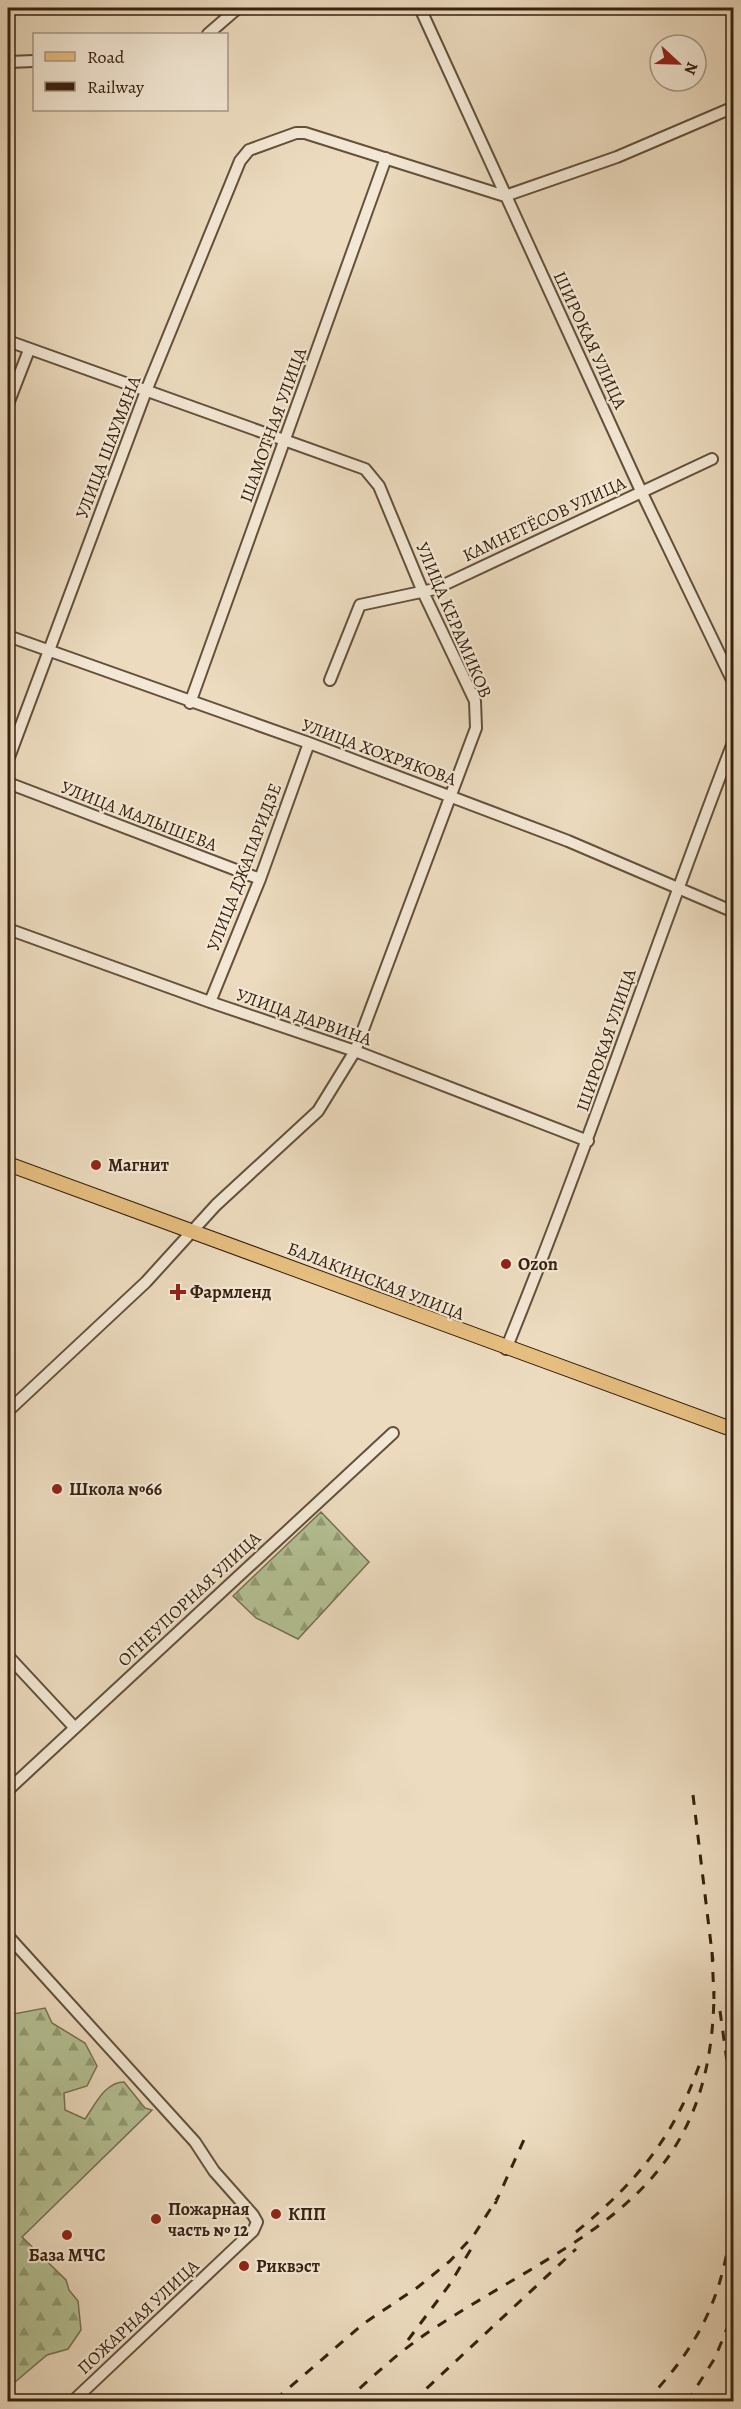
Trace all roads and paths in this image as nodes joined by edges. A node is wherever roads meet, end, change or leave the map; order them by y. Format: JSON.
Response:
{"nodes":[{"id":1,"x":8,"y":8,"type":"edge"},
{"id":2,"x":18,"y":8,"type":"edge"},
{"id":3,"x":238,"y":8,"type":"edge"},
{"id":4,"x":420,"y":8,"type":"edge"},
{"id":5,"x":209,"y":33,"type":"edge"},
{"id":6,"x":33,"y":61,"type":"edge"},
{"id":7,"x":8,"y":62,"type":"edge"},
{"id":8,"x":734,"y":107,"type":"edge"},
{"id":9,"x":386,"y":158,"type":"junction"},
{"id":10,"x":505,"y":196,"type":"junction"},
{"id":11,"x":8,"y":341,"type":"edge"},
{"id":12,"x":29,"y":350,"type":"junction"},
{"id":13,"x":146,"y":391,"type":"junction"},
{"id":14,"x":8,"y":404,"type":"edge"},
{"id":15,"x":285,"y":441,"type":"junction"},
{"id":16,"x":712,"y":459,"type":"dead end"},
{"id":17,"x":641,"y":492,"type":"junction"},
{"id":18,"x":423,"y":592,"type":"junction"},
{"id":19,"x":8,"y":636,"type":"edge"},
{"id":20,"x":48,"y":652,"type":"junction"},
{"id":21,"x":330,"y":680,"type":"dead end"},
{"id":22,"x":734,"y":684,"type":"edge"},
{"id":23,"x":190,"y":703,"type":"junction"},
{"id":24,"x":734,"y":740,"type":"edge"},
{"id":25,"x":309,"y":743,"type":"junction"},
{"id":26,"x":8,"y":760,"type":"edge"},
{"id":27,"x":8,"y":783,"type":"edge"},
{"id":28,"x":451,"y":796,"type":"junction"},
{"id":29,"x":260,"y":879,"type":"junction"},
{"id":30,"x":677,"y":887,"type":"junction"},
{"id":31,"x":734,"y":912,"type":"edge"},
{"id":32,"x":8,"y":929,"type":"edge"},
{"id":33,"x":210,"y":1002,"type":"junction"},
{"id":34,"x":355,"y":1051,"type":"junction"},
{"id":35,"x":588,"y":1141,"type":"junction"},
{"id":36,"x":8,"y":1164,"type":"edge"},
{"id":37,"x":192,"y":1231,"type":"junction"},
{"id":38,"x":506,"y":1349,"type":"junction"},
{"id":39,"x":8,"y":1412,"type":"edge"},
{"id":40,"x":734,"y":1430,"type":"edge"},
{"id":41,"x":393,"y":1433,"type":"dead end"},
{"id":42,"x":8,"y":1656,"type":"edge"},
{"id":43,"x":75,"y":1728,"type":"junction"},
{"id":44,"x":8,"y":1791,"type":"edge"},
{"id":45,"x":8,"y":1936,"type":"edge"},
{"id":46,"x":72,"y":2402,"type":"edge"}],
"edges":[{"from":1,"to":2,"type":"street"},
{"from":3,"to":5,"type":"street"},
{"from":4,"to":10,"type":"street","name":"ШИРОКАЯ УЛИЦА"},
{"from":6,"to":7,"type":"street"},
{"from":8,"to":10,"type":"street"},
{"from":9,"to":10,"type":"street"},
{"from":9,"to":13,"type":"street","name":"УЛИЦА ШАУМЯНА"},
{"from":9,"to":15,"type":"street","name":"ШАМОТНАЯ УЛИЦА"},
{"from":10,"to":17,"type":"street","name":"ШИРОКАЯ УЛИЦА"},
{"from":11,"to":12,"type":"street","name":"УЛИЦА КЕРАМИКОВ"},
{"from":12,"to":13,"type":"street","name":"УЛИЦА КЕРАМИКОВ"},
{"from":12,"to":14,"type":"street"},
{"from":13,"to":15,"type":"street","name":"УЛИЦА КЕРАМИКОВ"},
{"from":13,"to":20,"type":"street","name":"УЛИЦА ШАУМЯНА"},
{"from":15,"to":18,"type":"street","name":"УЛИЦА КЕРАМИКОВ"},
{"from":15,"to":23,"type":"street","name":"ШАМОТНАЯ УЛИЦА"},
{"from":16,"to":17,"type":"street","name":"КАМНЕТЁСОВ УЛИЦА"},
{"from":17,"to":18,"type":"street","name":"КАМНЕТЁСОВ УЛИЦА"},
{"from":17,"to":22,"type":"street","name":"ШИРОКАЯ УЛИЦА"},
{"from":18,"to":21,"type":"street","name":"КАМНЕТЁСОВ УЛИЦА"},
{"from":18,"to":28,"type":"street","name":"УЛИЦА КЕРАМИКОВ"},
{"from":19,"to":20,"type":"street","name":"УЛИЦА ХОХРЯКОВА"},
{"from":20,"to":23,"type":"street","name":"УЛИЦА ХОХРЯКОВА"},
{"from":20,"to":26,"type":"street","name":"УЛИЦА ШАУМЯНА"},
{"from":23,"to":25,"type":"street","name":"УЛИЦА ХОХРЯКОВА"},
{"from":24,"to":30,"type":"street","name":"ШИРОКАЯ УЛИЦА"},
{"from":25,"to":28,"type":"street","name":"УЛИЦА ХОХРЯКОВА"},
{"from":25,"to":29,"type":"street","name":"УЛИЦА ДЖАПАРИДЗЕ"},
{"from":27,"to":29,"type":"street","name":"УЛИЦА МАЛЫШЕВА"},
{"from":28,"to":30,"type":"street","name":"УЛИЦА ХОХРЯКОВА"},
{"from":28,"to":34,"type":"street","name":"УЛИЦА КЕРАМИКОВ"},
{"from":29,"to":33,"type":"street","name":"УЛИЦА ДЖАПАРИДЗЕ"},
{"from":30,"to":31,"type":"street","name":"УЛИЦА ХОХРЯКОВА"},
{"from":30,"to":35,"type":"street","name":"ШИРОКАЯ УЛИЦА"},
{"from":32,"to":33,"type":"street","name":"УЛИЦА ДАРВИНА"},
{"from":33,"to":34,"type":"street","name":"УЛИЦА ДАРВИНА"},
{"from":34,"to":35,"type":"street","name":"УЛИЦА ДАРВИНА"},
{"from":34,"to":37,"type":"street","name":"УЛИЦА КЕРАМИКОВ"},
{"from":35,"to":38,"type":"street","name":"ШИРОКАЯ УЛИЦА"},
{"from":36,"to":37,"type":"main road","name":"БАЛАКИНСКАЯ УЛИЦА"},
{"from":37,"to":38,"type":"main road","name":"БАЛАКИНСКАЯ УЛИЦА"},
{"from":37,"to":39,"type":"street","name":"УЛИЦА КЕРАМИКОВ"},
{"from":38,"to":40,"type":"main road","name":"БАЛАКИНСКАЯ УЛИЦА"},
{"from":41,"to":43,"type":"street","name":"ОГНЕУПОРНАЯ УЛИЦА"},
{"from":42,"to":43,"type":"street"},
{"from":43,"to":44,"type":"street","name":"ОГНЕУПОРНАЯ УЛИЦА"},
{"from":45,"to":46,"type":"street","name":"ПОЖАРНАЯ УЛИЦА"}]}
